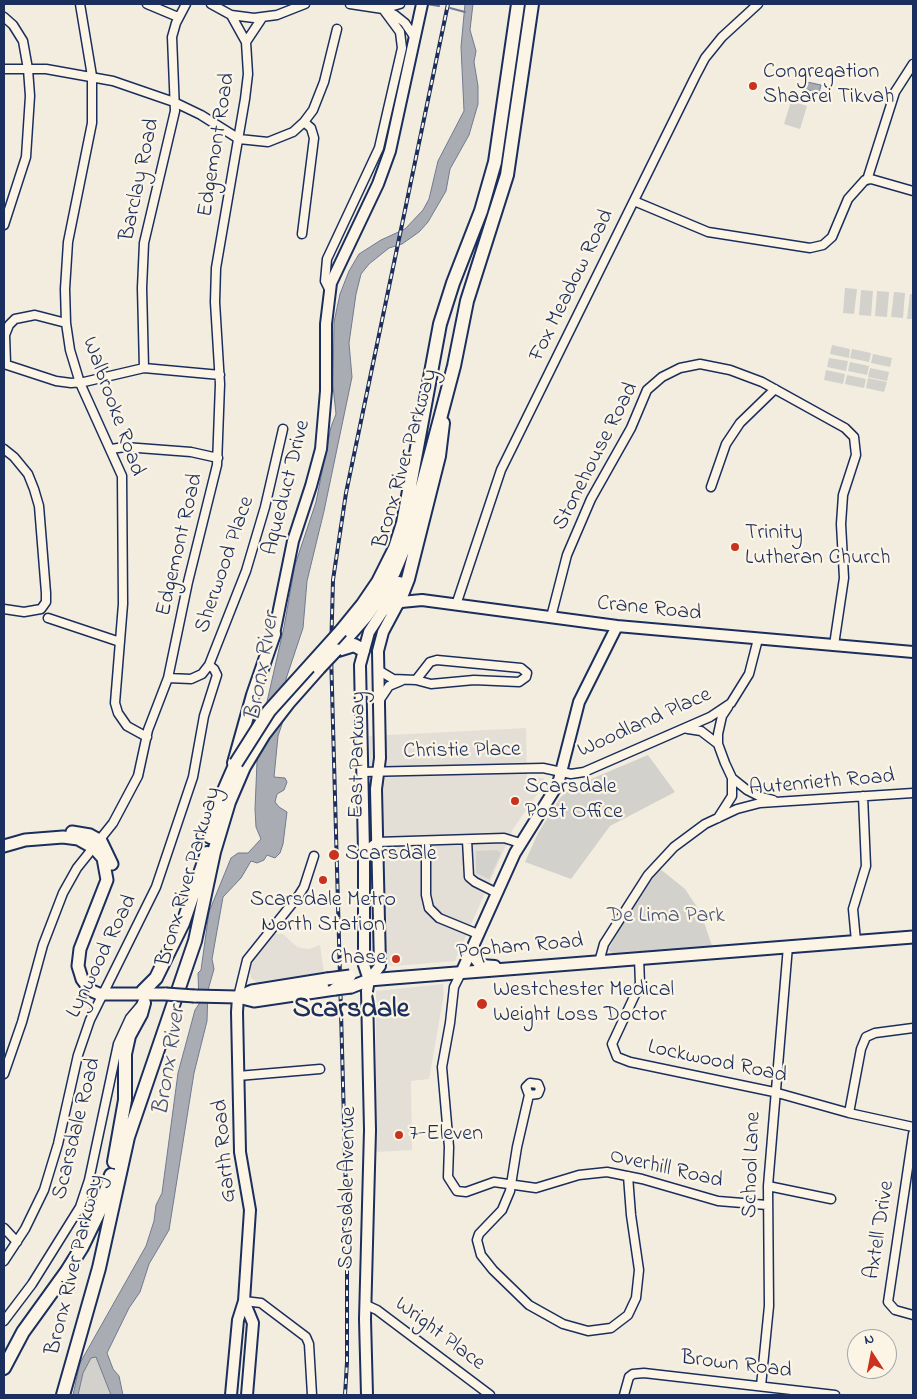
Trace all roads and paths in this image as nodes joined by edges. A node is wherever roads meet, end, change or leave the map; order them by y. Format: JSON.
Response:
{"nodes":[{"id":1,"x":80,"y":4,"type":"edge"},
{"id":2,"x":147,"y":4,"type":"edge"},
{"id":3,"x":186,"y":4,"type":"edge"},
{"id":4,"x":211,"y":4,"type":"edge"},
{"id":5,"x":305,"y":4,"type":"edge"},
{"id":6,"x":350,"y":4,"type":"edge"},
{"id":7,"x":400,"y":4,"type":"edge"},
{"id":8,"x":422,"y":4,"type":"edge"},
{"id":9,"x":518,"y":4,"type":"edge"},
{"id":10,"x":532,"y":4,"type":"edge"},
{"id":11,"x":536,"y":4,"type":"edge"},
{"id":12,"x":758,"y":4,"type":"edge"},
{"id":13,"x":383,"y":9,"type":"junction"},
{"id":14,"x":230,"y":15,"type":"junction"},
{"id":15,"x":4,"y":17,"type":"edge"},
{"id":16,"x":178,"y":17,"type":"junction"},
{"id":17,"x":262,"y":18,"type":"junction"},
{"id":18,"x":337,"y":29,"type":"dead end"},
{"id":19,"x":527,"y":32,"type":"junction"},
{"id":20,"x":415,"y":39,"type":"junction"},
{"id":21,"x":246,"y":42,"type":"junction"},
{"id":22,"x":913,"y":64,"type":"edge"},
{"id":23,"x":4,"y":69,"type":"edge"},
{"id":24,"x":28,"y":69,"type":"junction"},
{"id":25,"x":92,"y":76,"type":"junction"},
{"id":26,"x":174,"y":102,"type":"junction"},
{"id":27,"x":304,"y":122,"type":"junction"},
{"id":28,"x":239,"y":139,"type":"junction"},
{"id":29,"x":867,"y":180,"type":"junction"},
{"id":30,"x":913,"y":191,"type":"edge"},
{"id":31,"x":634,"y":202,"type":"junction"},
{"id":32,"x":4,"y":225,"type":"edge"},
{"id":33,"x":302,"y":234,"type":"dead end"},
{"id":34,"x":330,"y":290,"type":"junction"},
{"id":35,"x":66,"y":323,"type":"junction"},
{"id":36,"x":5,"y":364,"type":"edge"},
{"id":37,"x":144,"y":368,"type":"junction"},
{"id":38,"x":220,"y":375,"type":"junction"},
{"id":39,"x":80,"y":383,"type":"junction"},
{"id":40,"x":775,"y":389,"type":"junction"},
{"id":41,"x":426,"y":400,"type":"junction"},
{"id":42,"x":444,"y":403,"type":"junction"},
{"id":43,"x":283,"y":429,"type":"dead end"},
{"id":44,"x":433,"y":438,"type":"junction"},
{"id":45,"x":4,"y":449,"type":"edge"},
{"id":46,"x":110,"y":449,"type":"junction"},
{"id":47,"x":218,"y":458,"type":"junction"},
{"id":48,"x":435,"y":467,"type":"junction"},
{"id":49,"x":711,"y":487,"type":"dead end"},
{"id":50,"x":456,"y":605,"type":"junction"},
{"id":51,"x":392,"y":608,"type":"junction"},
{"id":52,"x":4,"y":609,"type":"edge"},
{"id":53,"x":551,"y":617,"type":"junction"},
{"id":54,"x":48,"y":618,"type":"dead end"},
{"id":55,"x":618,"y":626,"type":"junction"},
{"id":56,"x":274,"y":634,"type":"joint"},
{"id":57,"x":758,"y":639,"type":"junction"},
{"id":58,"x":120,"y":642,"type":"junction"},
{"id":59,"x":834,"y":645,"type":"junction"},
{"id":60,"x":339,"y":648,"type":"junction"},
{"id":61,"x":913,"y":652,"type":"edge"},
{"id":62,"x":362,"y":655,"type":"junction"},
{"id":63,"x":378,"y":662,"type":"junction"},
{"id":64,"x":209,"y":665,"type":"junction"},
{"id":65,"x":168,"y":678,"type":"junction"},
{"id":66,"x":402,"y":680,"type":"junction"},
{"id":67,"x":416,"y":680,"type":"junction"},
{"id":68,"x":379,"y":702,"type":"junction"},
{"id":69,"x":731,"y":703,"type":"junction"},
{"id":70,"x":686,"y":728,"type":"junction"},
{"id":71,"x":147,"y":737,"type":"junction"},
{"id":72,"x":718,"y":744,"type":"junction"},
{"id":73,"x":237,"y":767,"type":"junction"},
{"id":74,"x":378,"y":771,"type":"junction"},
{"id":75,"x":362,"y":772,"type":"junction"},
{"id":76,"x":562,"y":773,"type":"junction"},
{"id":77,"x":732,"y":778,"type":"junction"},
{"id":78,"x":913,"y":793,"type":"edge"},
{"id":79,"x":863,"y":796,"type":"junction"},
{"id":80,"x":780,"y":801,"type":"junction"},
{"id":81,"x":718,"y":818,"type":"junction"},
{"id":82,"x":364,"y":835,"type":"junction"},
{"id":83,"x":377,"y":838,"type":"junction"},
{"id":84,"x":4,"y":840,"type":"edge"},
{"id":85,"x":467,"y":840,"type":"junction"},
{"id":86,"x":426,"y":841,"type":"junction"},
{"id":87,"x":520,"y":843,"type":"junction"},
{"id":88,"x":98,"y":844,"type":"junction"},
{"id":89,"x":4,"y":846,"type":"edge"},
{"id":90,"x":207,"y":852,"type":"junction"},
{"id":91,"x":364,"y":852,"type":"junction"},
{"id":92,"x":314,"y":856,"type":"dead end"},
{"id":93,"x":496,"y":892,"type":"junction"},
{"id":94,"x":363,"y":923,"type":"junction"},
{"id":95,"x":379,"y":927,"type":"junction"},
{"id":96,"x":478,"y":934,"type":"junction"},
{"id":97,"x":913,"y":937,"type":"edge"},
{"id":98,"x":856,"y":941,"type":"junction"},
{"id":99,"x":788,"y":946,"type":"junction"},
{"id":100,"x":470,"y":952,"type":"junction"},
{"id":101,"x":639,"y":958,"type":"junction"},
{"id":102,"x":599,"y":962,"type":"junction"},
{"id":103,"x":507,"y":968,"type":"junction"},
{"id":104,"x":461,"y":973,"type":"junction"},
{"id":105,"x":369,"y":980,"type":"junction"},
{"id":106,"x":104,"y":992,"type":"junction"},
{"id":107,"x":145,"y":995,"type":"junction"},
{"id":108,"x":238,"y":997,"type":"junction"},
{"id":109,"x":913,"y":1028,"type":"edge"},
{"id":110,"x":320,"y":1070,"type":"dead end"},
{"id":111,"x":4,"y":1074,"type":"edge"},
{"id":112,"x":238,"y":1076,"type":"junction"},
{"id":113,"x":774,"y":1092,"type":"junction"},
{"id":114,"x":529,"y":1095,"type":"dead end"},
{"id":115,"x":849,"y":1113,"type":"junction"},
{"id":116,"x":913,"y":1127,"type":"edge"},
{"id":117,"x":913,"y":1134,"type":"edge"},
{"id":118,"x":114,"y":1162,"type":"junction"},
{"id":119,"x":628,"y":1176,"type":"junction"},
{"id":120,"x":511,"y":1184,"type":"junction"},
{"id":121,"x":768,"y":1186,"type":"junction"},
{"id":122,"x":830,"y":1199,"type":"dead end"},
{"id":123,"x":767,"y":1205,"type":"junction"},
{"id":124,"x":4,"y":1228,"type":"edge"},
{"id":125,"x":17,"y":1242,"type":"junction"},
{"id":126,"x":4,"y":1261,"type":"edge"},
{"id":127,"x":244,"y":1301,"type":"junction"},
{"id":128,"x":366,"y":1306,"type":"junction"},
{"id":129,"x":913,"y":1314,"type":"edge"},
{"id":130,"x":4,"y":1321,"type":"edge"},
{"id":131,"x":4,"y":1368,"type":"edge"},
{"id":132,"x":761,"y":1386,"type":"junction"},
{"id":133,"x":232,"y":1390,"type":"edge"},
{"id":134,"x":247,"y":1392,"type":"edge"},
{"id":135,"x":64,"y":1395,"type":"edge"},
{"id":136,"x":312,"y":1395,"type":"edge"},
{"id":137,"x":367,"y":1395,"type":"edge"},
{"id":138,"x":490,"y":1395,"type":"edge"},
{"id":139,"x":624,"y":1395,"type":"edge"},
{"id":140,"x":835,"y":1395,"type":"edge"}],
"edges":[{"from":1,"to":25,"type":"street","name":"Walbrooke Road"},
{"from":2,"to":16,"type":"street"},
{"from":3,"to":16,"type":"street","name":"Barclay Road"},
{"from":4,"to":14,"type":"street","name":"Edgemont Road"},
{"from":5,"to":17,"type":"street"},
{"from":6,"to":13,"type":"street"},
{"from":7,"to":13,"type":"street"},
{"from":8,"to":20,"type":"street","name":"Aqueduct Drive"},
{"from":9,"to":41,"type":"highway","name":"Bronx River Parkway"},
{"from":10,"to":19,"type":"highway","name":"Bronx River Parkway"},
{"from":11,"to":19,"type":"highway"},
{"from":12,"to":31,"type":"street","name":"Fox Meadow Road"},
{"from":13,"to":20,"type":"street"},
{"from":13,"to":34,"type":"street","name":"Aqueduct Drive"},
{"from":14,"to":17,"type":"street"},
{"from":14,"to":21,"type":"street","name":"Edgemont Road"},
{"from":15,"to":24,"type":"street"},
{"from":16,"to":26,"type":"street","name":"Barclay Road"},
{"from":17,"to":21,"type":"street"},
{"from":18,"to":27,"type":"street"},
{"from":19,"to":42,"type":"highway","name":"Bronx River Parkway"},
{"from":20,"to":34,"type":"street","name":"Aqueduct Drive"},
{"from":21,"to":28,"type":"street","name":"Edgemont Road"},
{"from":22,"to":29,"type":"street"},
{"from":23,"to":24,"type":"street"},
{"from":24,"to":25,"type":"street"},
{"from":24,"to":32,"type":"street"},
{"from":25,"to":26,"type":"street"},
{"from":25,"to":35,"type":"street","name":"Walbrooke Road"},
{"from":26,"to":28,"type":"street"},
{"from":26,"to":37,"type":"street","name":"Barclay Road"},
{"from":27,"to":28,"type":"street"},
{"from":27,"to":33,"type":"street"},
{"from":28,"to":38,"type":"street","name":"Edgemont Road"},
{"from":29,"to":30,"type":"street"},
{"from":29,"to":31,"type":"street"},
{"from":31,"to":50,"type":"street","name":"Fox Meadow Road"},
{"from":34,"to":56,"type":"street","name":"Aqueduct Drive"},
{"from":35,"to":36,"type":"street"},
{"from":35,"to":39,"type":"street","name":"Walbrooke Road"},
{"from":36,"to":39,"type":"street"},
{"from":37,"to":38,"type":"street"},
{"from":37,"to":39,"type":"street"},
{"from":38,"to":47,"type":"street","name":"Edgemont Road"},
{"from":39,"to":46,"type":"street","name":"Walbrooke Road"},
{"from":40,"to":49,"type":"street"},
{"from":40,"to":53,"type":"street","name":"Stonehouse Road"},
{"from":40,"to":59,"type":"street","name":"Stonehouse Road"},
{"from":41,"to":44,"type":"highway"},
{"from":41,"to":73,"type":"highway","name":"Bronx River Parkway","bridge":true},
{"from":42,"to":44,"type":"highway","name":"Bronx River Parkway"},
{"from":42,"to":48,"type":"highway"},
{"from":43,"to":64,"type":"street","name":"Sherwood Place"},
{"from":44,"to":48,"type":"highway"},
{"from":44,"to":60,"type":"highway","name":"Bronx River Parkway"},
{"from":45,"to":52,"type":"street"},
{"from":46,"to":47,"type":"street"},
{"from":46,"to":58,"type":"street","name":"Walbrooke Road"},
{"from":47,"to":65,"type":"street","name":"Edgemont Road"},
{"from":48,"to":51,"type":"highway"},
{"from":50,"to":51,"type":"street","name":"Crane Road"},
{"from":50,"to":53,"type":"street","name":"Crane Road"},
{"from":51,"to":62,"type":"street","name":"East Parkway"},
{"from":51,"to":63,"type":"street","name":"East Parkway"},
{"from":53,"to":55,"type":"street","name":"Crane Road"},
{"from":54,"to":58,"type":"street"},
{"from":55,"to":57,"type":"street","name":"Crane Road"},
{"from":55,"to":76,"type":"street"},
{"from":56,"to":73,"type":"highway"},
{"from":57,"to":59,"type":"street","name":"Crane Road"},
{"from":57,"to":69,"type":"street","name":"Woodland Place"},
{"from":58,"to":71,"type":"street","name":"Walbrooke Road"},
{"from":59,"to":61,"type":"street","name":"Crane Road"},
{"from":60,"to":62,"type":"highway"},
{"from":60,"to":73,"type":"highway","name":"Bronx River Parkway","bridge":true},
{"from":62,"to":63,"type":"street"},
{"from":62,"to":75,"type":"street","name":"East Parkway"},
{"from":63,"to":66,"type":"street"},
{"from":63,"to":68,"type":"street","name":"East Parkway"},
{"from":64,"to":65,"type":"street","name":"Sherwood Place"},
{"from":64,"to":106,"type":"street","name":"Lynwood Road"},
{"from":65,"to":71,"type":"street","name":"Edgemont Road"},
{"from":66,"to":67,"type":"street"},
{"from":66,"to":68,"type":"street"},
{"from":67,"to":67,"type":"street"},
{"from":68,"to":74,"type":"street","name":"East Parkway"},
{"from":69,"to":70,"type":"street","name":"Woodland Place"},
{"from":69,"to":72,"type":"street"},
{"from":70,"to":72,"type":"street"},
{"from":70,"to":76,"type":"street","name":"Woodland Place"},
{"from":71,"to":88,"type":"street","name":"Edgemont Road"},
{"from":72,"to":77,"type":"street"},
{"from":73,"to":90,"type":"highway","name":"Bronx River Parkway"},
{"from":73,"to":135,"type":"highway","name":"Bronx River Parkway"},
{"from":74,"to":75,"type":"street","name":"Christie Place"},
{"from":74,"to":76,"type":"street","name":"Christie Place"},
{"from":74,"to":83,"type":"street","name":"East Parkway"},
{"from":75,"to":82,"type":"street","name":"East Parkway"},
{"from":76,"to":87,"type":"street"},
{"from":77,"to":80,"type":"street"},
{"from":77,"to":81,"type":"street"},
{"from":78,"to":79,"type":"street","name":"Autenrieth Road"},
{"from":79,"to":80,"type":"street","name":"Autenrieth Road"},
{"from":79,"to":98,"type":"street"},
{"from":80,"to":81,"type":"street","name":"Autenrieth Road"},
{"from":81,"to":102,"type":"street","name":"Autenrieth Road"},
{"from":82,"to":83,"type":"street"},
{"from":82,"to":91,"type":"street","name":"East Parkway"},
{"from":83,"to":86,"type":"street"},
{"from":83,"to":91,"type":"street"},
{"from":83,"to":95,"type":"street","name":"East Parkway"},
{"from":84,"to":88,"type":"main road"},
{"from":85,"to":86,"type":"street"},
{"from":85,"to":87,"type":"street"},
{"from":85,"to":93,"type":"street"},
{"from":86,"to":96,"type":"street"},
{"from":87,"to":93,"type":"street"},
{"from":88,"to":89,"type":"main road"},
{"from":88,"to":106,"type":"main road"},
{"from":88,"to":111,"type":"street","name":"Edgemont Road"},
{"from":90,"to":107,"type":"highway"},
{"from":90,"to":118,"type":"highway","name":"Bronx River Parkway"},
{"from":91,"to":94,"type":"street","name":"East Parkway"},
{"from":92,"to":108,"type":"street"},
{"from":93,"to":96,"type":"street"},
{"from":94,"to":95,"type":"street"},
{"from":94,"to":105,"type":"street","name":"East Parkway"},
{"from":95,"to":105,"type":"street","name":"East Parkway"},
{"from":96,"to":100,"type":"street"},
{"from":97,"to":98,"type":"main road","name":"Popham Road"},
{"from":98,"to":99,"type":"main road","name":"Popham Road"},
{"from":99,"to":101,"type":"main road","name":"Popham Road"},
{"from":99,"to":113,"type":"street","name":"School Lane"},
{"from":100,"to":103,"type":"street"},
{"from":100,"to":104,"type":"street"},
{"from":101,"to":102,"type":"main road","name":"Popham Road"},
{"from":101,"to":113,"type":"street","name":"Lockwood Road"},
{"from":102,"to":103,"type":"main road","name":"Popham Road"},
{"from":103,"to":104,"type":"main road","name":"Popham Road"},
{"from":104,"to":105,"type":"main road","name":"Popham Road"},
{"from":104,"to":120,"type":"street","name":"Overhill Road"},
{"from":105,"to":108,"type":"main road","name":"Popham Road","bridge":true},
{"from":105,"to":128,"type":"street","name":"Scarsdale Avenue"},
{"from":106,"to":107,"type":"main road","name":"Popham Road"},
{"from":106,"to":125,"type":"street","name":"Lynwood Road"},
{"from":107,"to":108,"type":"main road","name":"Popham Road","bridge":true},
{"from":107,"to":118,"type":"highway"},
{"from":107,"to":130,"type":"street","name":"Scarsdale Road"},
{"from":108,"to":112,"type":"street","name":"Garth Road"},
{"from":109,"to":115,"type":"street"},
{"from":110,"to":112,"type":"street"},
{"from":112,"to":127,"type":"street","name":"Garth Road"},
{"from":113,"to":115,"type":"street","name":"Lockwood Road"},
{"from":113,"to":121,"type":"street","name":"School Lane"},
{"from":114,"to":120,"type":"street"},
{"from":115,"to":116,"type":"street","name":"Lockwood Road"},
{"from":117,"to":129,"type":"street","name":"Axtell Drive"},
{"from":118,"to":131,"type":"highway","name":"Bronx River Parkway"},
{"from":119,"to":120,"type":"street","name":"Overhill Road"},
{"from":119,"to":120,"type":"street"},
{"from":119,"to":123,"type":"street","name":"Overhill Road"},
{"from":121,"to":122,"type":"street"},
{"from":121,"to":123,"type":"street","name":"School Lane"},
{"from":123,"to":132,"type":"street","name":"School Lane"},
{"from":124,"to":125,"type":"street"},
{"from":125,"to":126,"type":"street","name":"Lynwood Road"},
{"from":127,"to":133,"type":"street","name":"Garth Road"},
{"from":127,"to":134,"type":"street","name":"Garth Road"},
{"from":127,"to":136,"type":"street"},
{"from":128,"to":137,"type":"street","name":"Scarsdale Avenue"},
{"from":128,"to":138,"type":"street","name":"Wright Place"},
{"from":132,"to":139,"type":"street","name":"Brown Road"},
{"from":132,"to":140,"type":"street","name":"Brown Road"},
{"from":133,"to":134,"type":"street"}]}
